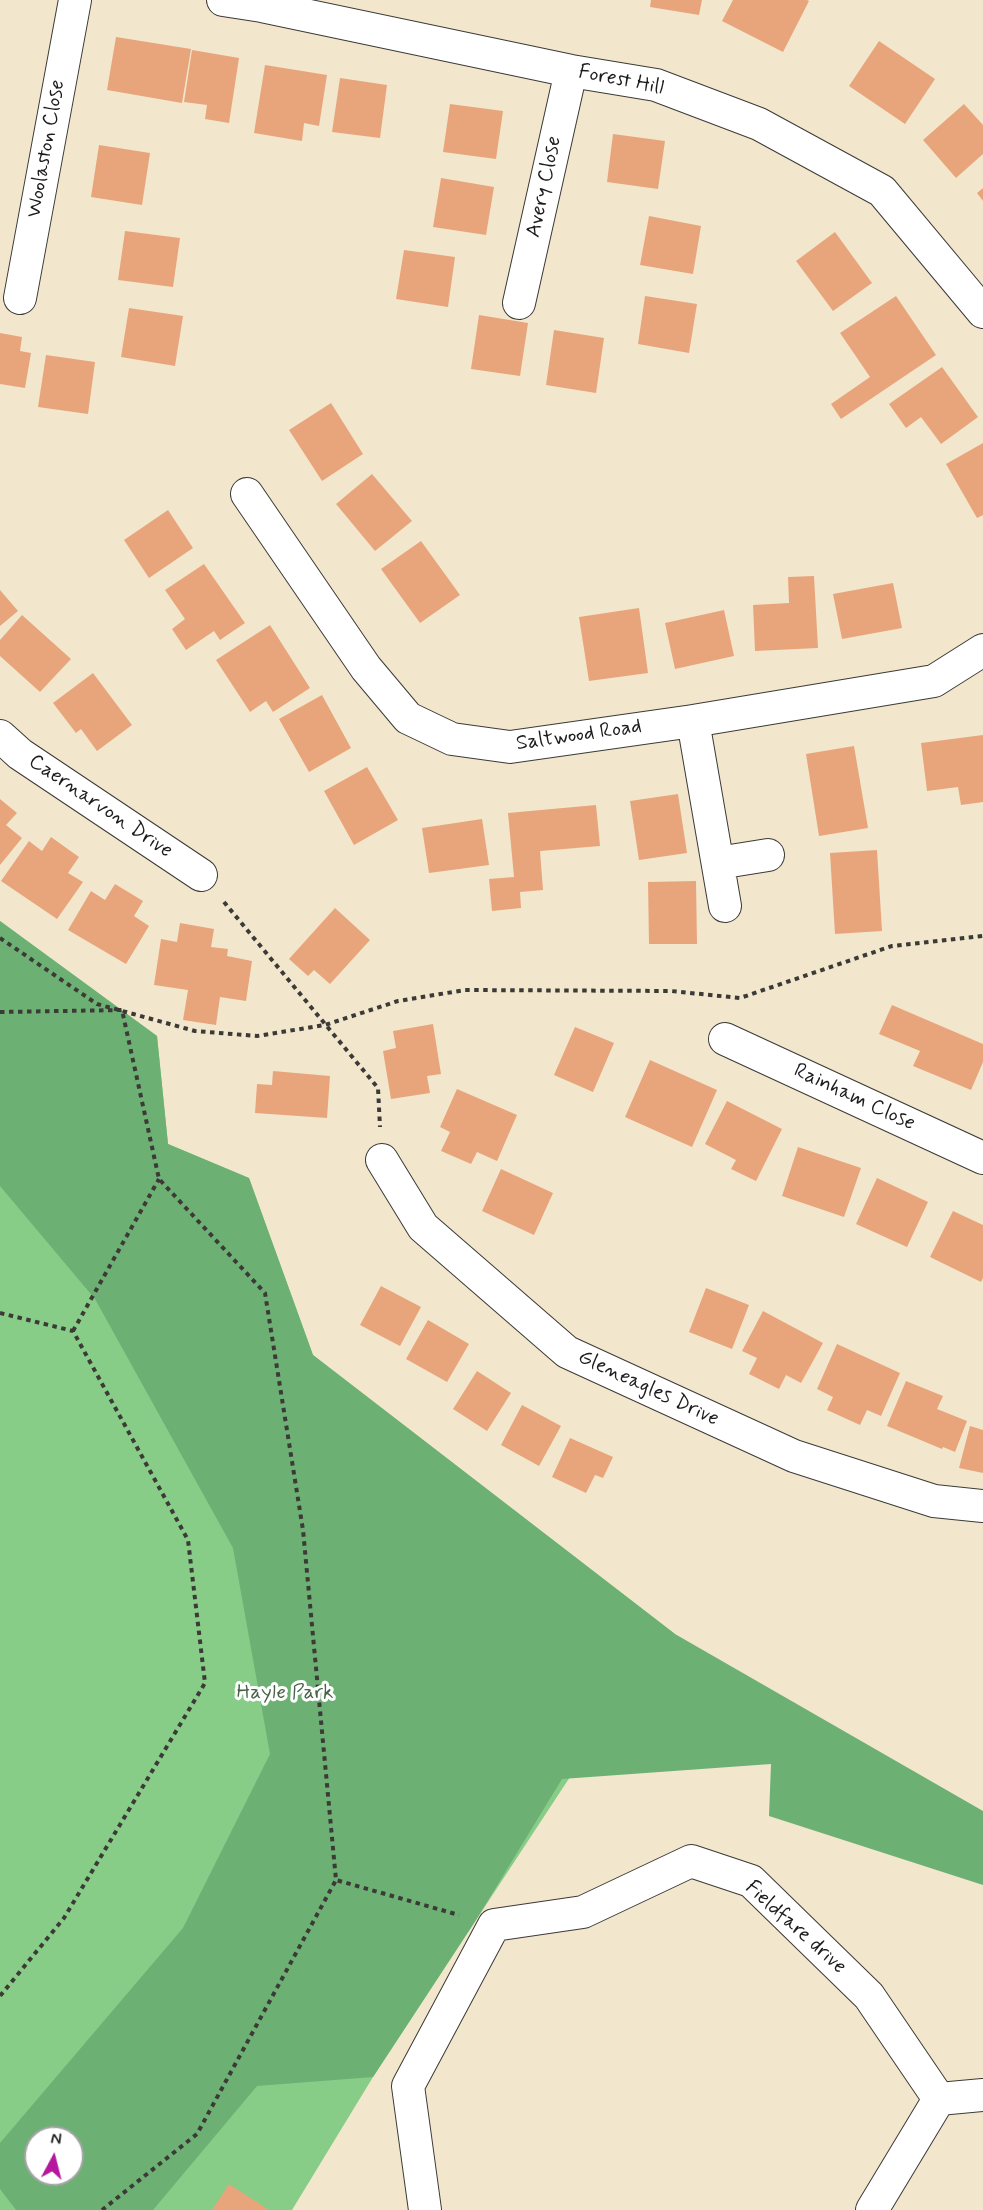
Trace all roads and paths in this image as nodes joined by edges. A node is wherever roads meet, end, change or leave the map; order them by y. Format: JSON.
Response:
{"nodes":[{"id":1,"x":75,"y":0,"type":"edge"},
{"id":2,"x":223,"y":0,"type":"edge"},
{"id":3,"x":571,"y":71,"type":"junction"},
{"id":4,"x":20,"y":298,"type":"dead end"},
{"id":5,"x":519,"y":303,"type":"dead end"},
{"id":6,"x":983,"y":312,"type":"edge"},
{"id":7,"x":247,"y":494,"type":"dead end"},
{"id":8,"x":983,"y":650,"type":"edge"},
{"id":9,"x":693,"y":721,"type":"junction"},
{"id":10,"x":0,"y":736,"type":"edge"},
{"id":11,"x":768,"y":855,"type":"dead end"},
{"id":12,"x":718,"y":863,"type":"junction"},
{"id":13,"x":201,"y":875,"type":"joint"},
{"id":14,"x":725,"y":906,"type":"dead end"},
{"id":15,"x":983,"y":936,"type":"edge"},
{"id":16,"x":0,"y":938,"type":"edge"},
{"id":17,"x":122,"y":1011,"type":"junction"},
{"id":18,"x":0,"y":1012,"type":"edge"},
{"id":19,"x":325,"y":1025,"type":"junction"},
{"id":20,"x":725,"y":1039,"type":"dead end"},
{"id":21,"x":983,"y":1158,"type":"edge"},
{"id":22,"x":382,"y":1160,"type":"joint"},
{"id":23,"x":159,"y":1179,"type":"junction"},
{"id":24,"x":0,"y":1313,"type":"edge"},
{"id":25,"x":74,"y":1331,"type":"junction"},
{"id":26,"x":983,"y":1506,"type":"edge"},
{"id":27,"x":336,"y":1880,"type":"junction"},
{"id":28,"x":494,"y":1925,"type":"junction"},
{"id":29,"x":0,"y":1996,"type":"edge"},
{"id":30,"x":983,"y":2095,"type":"edge"},
{"id":31,"x":939,"y":2099,"type":"junction"},
{"id":32,"x":102,"y":2210,"type":"edge"},
{"id":33,"x":426,"y":2210,"type":"edge"},
{"id":34,"x":872,"y":2210,"type":"edge"}],
"edges":[{"from":1,"to":4,"type":"street","name":"Woolaston Close"},
{"from":2,"to":3,"type":"street","name":"Forest Hill"},
{"from":3,"to":5,"type":"street","name":"Avery Close"},
{"from":3,"to":6,"type":"street","name":"Forest Hill"},
{"from":7,"to":9,"type":"street","name":"Saltwood Road"},
{"from":8,"to":9,"type":"street","name":"Saltwood Road"},
{"from":9,"to":12,"type":"street"},
{"from":10,"to":13,"type":"street","name":"Caernarvon Drive"},
{"from":11,"to":12,"type":"street"},
{"from":12,"to":14,"type":"street"},
{"from":13,"to":19,"type":"path"},
{"from":15,"to":19,"type":"path"},
{"from":16,"to":17,"type":"path"},
{"from":17,"to":18,"type":"path"},
{"from":17,"to":19,"type":"path"},
{"from":17,"to":23,"type":"path"},
{"from":19,"to":22,"type":"path"},
{"from":20,"to":21,"type":"street","name":"Rainham Close"},
{"from":22,"to":26,"type":"street","name":"Gleneagles Drive"},
{"from":23,"to":25,"type":"path"},
{"from":23,"to":27,"type":"path"},
{"from":24,"to":25,"type":"path"},
{"from":25,"to":29,"type":"path"},
{"from":27,"to":28,"type":"path"},
{"from":27,"to":32,"type":"path"},
{"from":28,"to":31,"type":"street","name":"Fieldfare drive"},
{"from":28,"to":33,"type":"street"},
{"from":30,"to":31,"type":"street"},
{"from":31,"to":34,"type":"street"}]}
